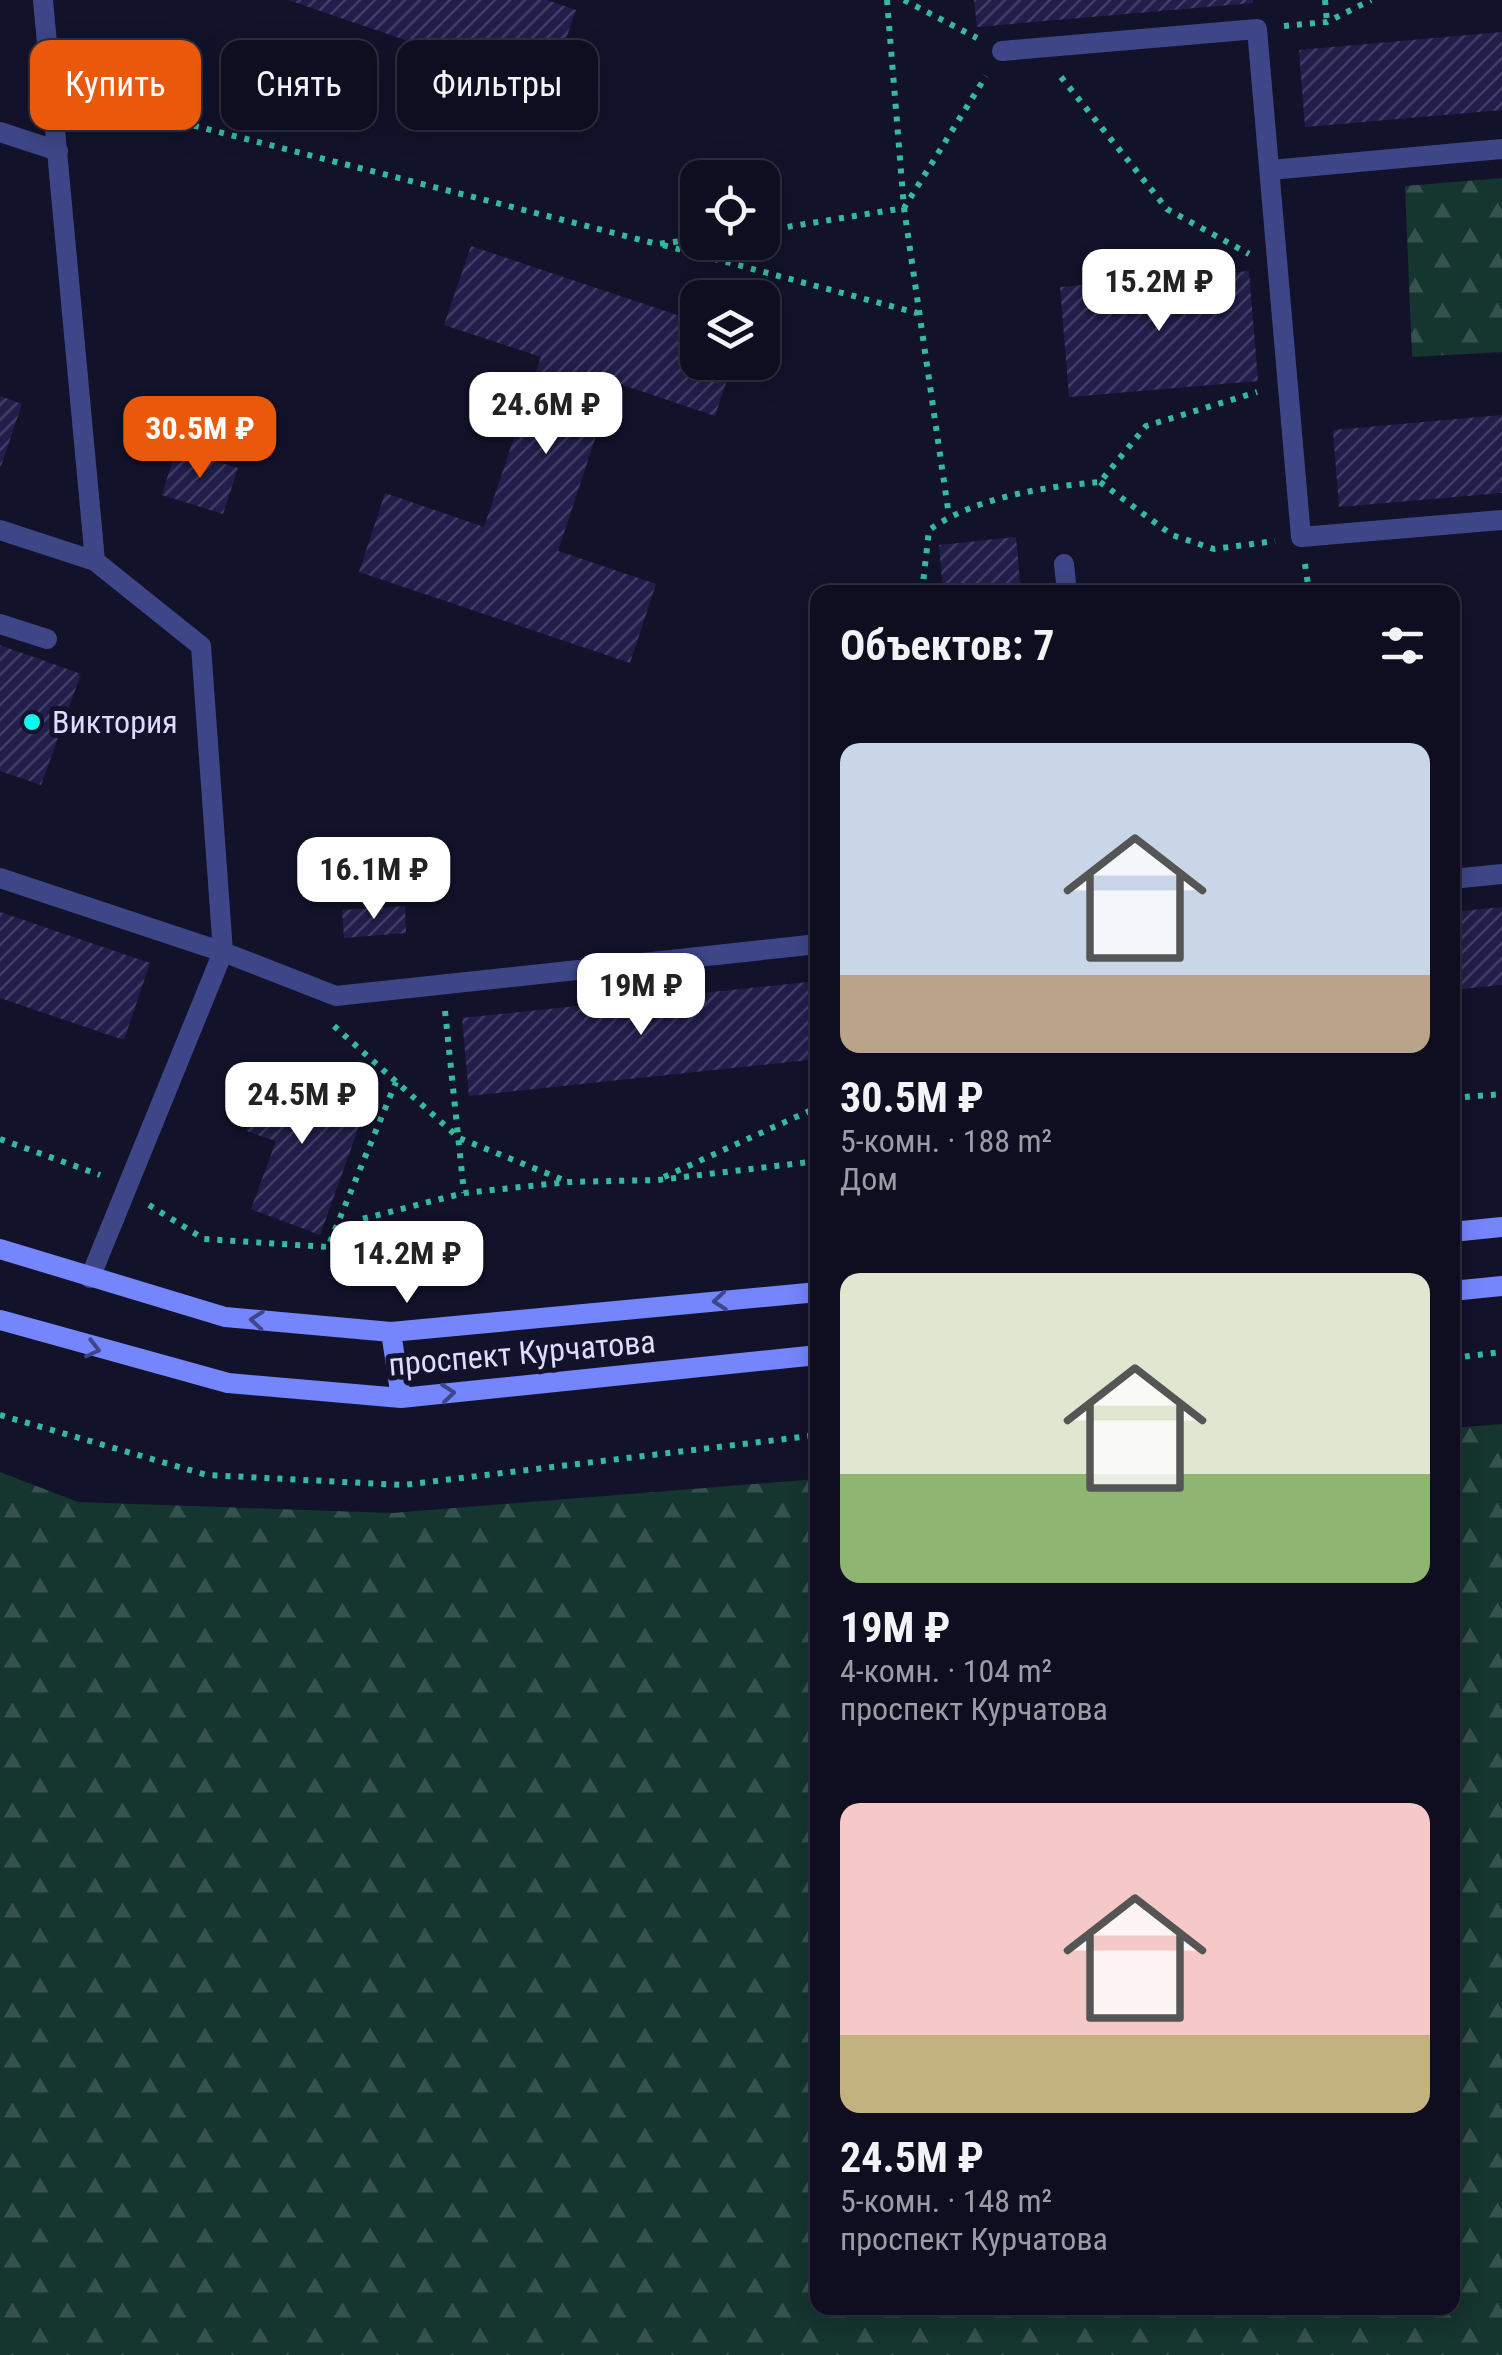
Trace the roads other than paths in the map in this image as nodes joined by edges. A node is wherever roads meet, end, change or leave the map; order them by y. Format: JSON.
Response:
{"nodes":[{"id":1,"x":43,"y":0,"type":"edge"},
{"id":2,"x":1002,"y":51,"type":"road end"},
{"id":3,"x":0,"y":132,"type":"edge"},
{"id":4,"x":1502,"y":149,"type":"edge"},
{"id":5,"x":58,"y":151,"type":"junction"},
{"id":6,"x":1270,"y":170,"type":"junction"},
{"id":7,"x":1502,"y":520,"type":"edge"},
{"id":8,"x":0,"y":530,"type":"edge"},
{"id":9,"x":95,"y":561,"type":"junction"},
{"id":10,"x":1064,"y":564,"type":"dead end"},
{"id":11,"x":1066,"y":585,"type":"edge"},
{"id":12,"x":0,"y":624,"type":"edge"},
{"id":13,"x":47,"y":639,"type":"dead end"},
{"id":14,"x":1502,"y":874,"type":"edge"},
{"id":15,"x":0,"y":878,"type":"edge"},
{"id":16,"x":1460,"y":878,"type":"edge"},
{"id":17,"x":810,"y":945,"type":"edge"},
{"id":18,"x":222,"y":952,"type":"junction"},
{"id":19,"x":1502,"y":1227,"type":"edge"},
{"id":20,"x":1460,"y":1231,"type":"edge"},
{"id":21,"x":0,"y":1249,"type":"edge"},
{"id":22,"x":90,"y":1278,"type":"junction"},
{"id":23,"x":1502,"y":1286,"type":"edge"},
{"id":24,"x":1460,"y":1290,"type":"edge"},
{"id":25,"x":810,"y":1293,"type":"edge"},
{"id":26,"x":0,"y":1320,"type":"edge"},
{"id":27,"x":391,"y":1332,"type":"junction"},
{"id":28,"x":810,"y":1356,"type":"edge"},
{"id":29,"x":400,"y":1398,"type":"junction"}],
"edges":[{"from":1,"to":5,"type":"lane"},
{"from":2,"to":6,"type":"lane"},
{"from":3,"to":5,"type":"lane"},
{"from":4,"to":6,"type":"lane"},
{"from":5,"to":9,"type":"lane"},
{"from":6,"to":7,"type":"lane"},
{"from":8,"to":9,"type":"lane"},
{"from":9,"to":18,"type":"lane"},
{"from":10,"to":11,"type":"lane"},
{"from":12,"to":13,"type":"lane"},
{"from":14,"to":16,"type":"lane"},
{"from":15,"to":18,"type":"lane"},
{"from":17,"to":18,"type":"lane"},
{"from":18,"to":22,"type":"lane"},
{"from":19,"to":20,"type":"main road"},
{"from":21,"to":22,"type":"main road","name":"проспект Курчатова"},
{"from":27,"to":22,"type":"main road","name":"проспект Курчатова","one_way":true},
{"from":23,"to":24,"type":"main road"},
{"from":25,"to":27,"type":"main road","name":"проспект Курчатова","one_way":true},
{"from":26,"to":29,"type":"main road","name":"проспект Курчатова","one_way":true},
{"from":27,"to":29,"type":"main road"},
{"from":29,"to":28,"type":"main road","name":"проспект Курчатова","one_way":true}]}
